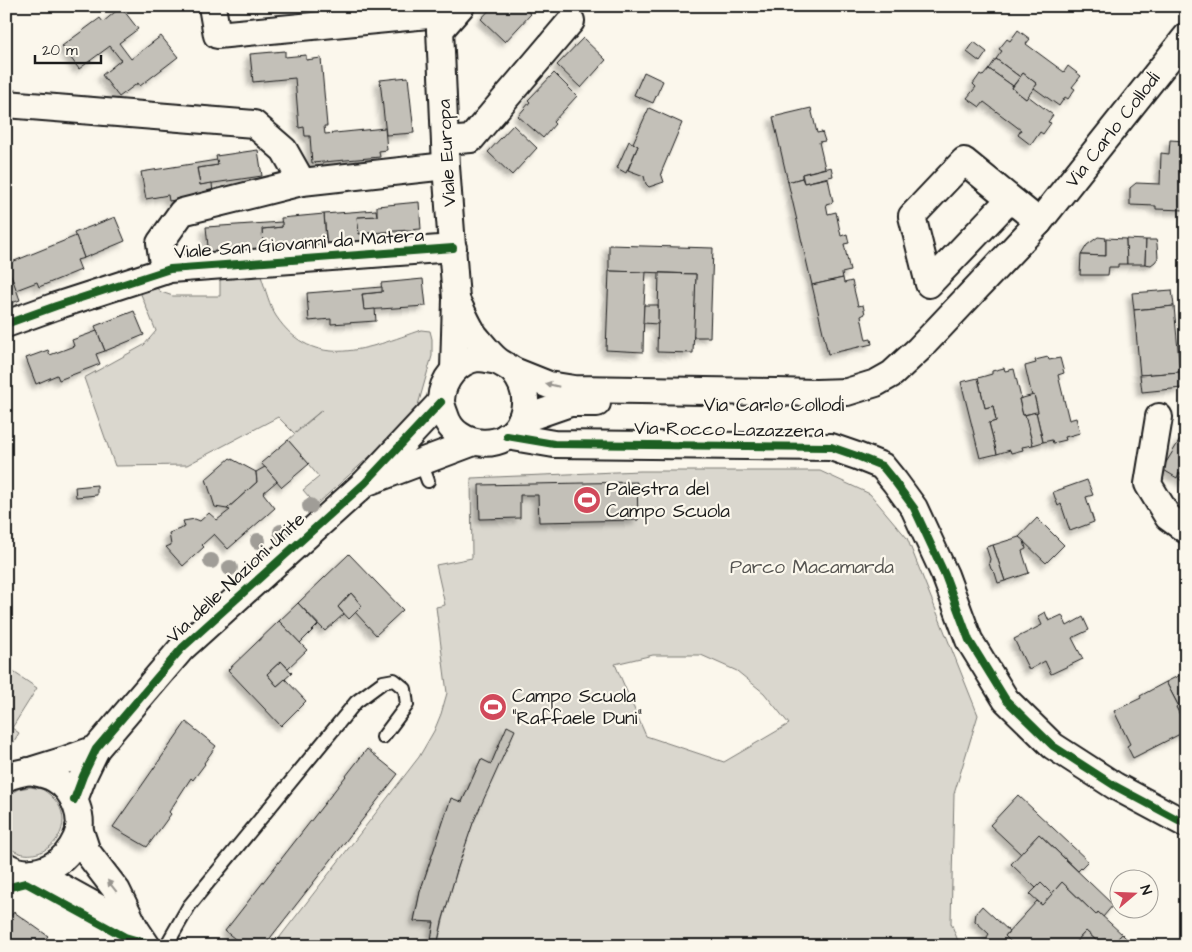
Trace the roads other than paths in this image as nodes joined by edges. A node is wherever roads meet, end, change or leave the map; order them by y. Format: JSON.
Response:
{"nodes":[{"id":1,"x":212,"y":6,"type":"edge"},
{"id":2,"x":445,"y":14,"type":"edge"},
{"id":3,"x":571,"y":21,"type":"dead end"},
{"id":4,"x":1186,"y":37,"type":"edge"},
{"id":5,"x":6,"y":104,"type":"edge"},
{"id":6,"x":446,"y":153,"type":"junction"},
{"id":7,"x":302,"y":182,"type":"junction"},
{"id":8,"x":1010,"y":199,"type":"dead end"},
{"id":9,"x":1039,"y":222,"type":"junction"},
{"id":10,"x":453,"y":248,"type":"junction"},
{"id":11,"x":164,"y":271,"type":"junction"},
{"id":12,"x":456,"y":300,"type":"junction"},
{"id":13,"x":6,"y":324,"type":"edge"},
{"id":14,"x":506,"y":366,"type":"junction"},
{"id":15,"x":454,"y":370,"type":"junction"},
{"id":16,"x":441,"y":402,"type":"junction"},
{"id":17,"x":1159,"y":416,"type":"dead end"},
{"id":18,"x":514,"y":428,"type":"junction"},
{"id":19,"x":474,"y":442,"type":"junction"},
{"id":20,"x":365,"y":483,"type":"junction"},
{"id":21,"x":1186,"y":530,"type":"edge"},
{"id":22,"x":383,"y":737,"type":"dead end"},
{"id":23,"x":96,"y":749,"type":"junction"},
{"id":24,"x":18,"y":775,"type":"edge"},
{"id":25,"x":74,"y":800,"type":"junction"},
{"id":26,"x":1186,"y":824,"type":"edge"},
{"id":27,"x":79,"y":828,"type":"junction"},
{"id":28,"x":16,"y":871,"type":"edge"},
{"id":29,"x":154,"y":942,"type":"edge"}],
"edges":[{"from":1,"to":2,"type":"street"},
{"from":2,"to":6,"type":"street","name":"Viale Europa"},
{"from":3,"to":6,"type":"street"},
{"from":4,"to":9,"type":"street","name":"Via Carlo Collodi"},
{"from":5,"to":7,"type":"street"},
{"from":6,"to":7,"type":"street"},
{"from":6,"to":10,"type":"street","name":"Viale Europa"},
{"from":7,"to":11,"type":"street"},
{"from":8,"to":9,"type":"street"},
{"from":9,"to":14,"type":"street","name":"Via Carlo Collodi","one_way":true},
{"from":9,"to":18,"type":"street","name":"Via Carlo Collodi"},
{"from":10,"to":11,"type":"street","name":"Viale San Giovanni da Matera"},
{"from":10,"to":12,"type":"street","name":"Viale Europa"},
{"from":11,"to":13,"type":"street","name":"Viale San Giovanni da Matera"},
{"from":12,"to":14,"type":"street"},
{"from":12,"to":15,"type":"street","name":"Viale Europa"},
{"from":14,"to":15,"type":"street"},
{"from":14,"to":18,"type":"street"},
{"from":15,"to":16,"type":"street"},
{"from":16,"to":19,"type":"street"},
{"from":16,"to":20,"type":"street","name":"Via delle Nazioni Unite"},
{"from":17,"to":21,"type":"street"},
{"from":18,"to":19,"type":"street"},
{"from":18,"to":26,"type":"street","name":"Via Rocco Lazazzera"},
{"from":19,"to":20,"type":"street"},
{"from":20,"to":23,"type":"street","name":"Via delle Nazioni Unite"},
{"from":22,"to":29,"type":"lane"},
{"from":23,"to":24,"type":"street"},
{"from":23,"to":25,"type":"street","name":"Via delle Nazioni Unite"},
{"from":24,"to":25,"type":"street"},
{"from":25,"to":27,"type":"street"},
{"from":27,"to":28,"type":"street"},
{"from":29,"to":27,"type":"street","one_way":true},
{"from":28,"to":29,"type":"street"}]}
